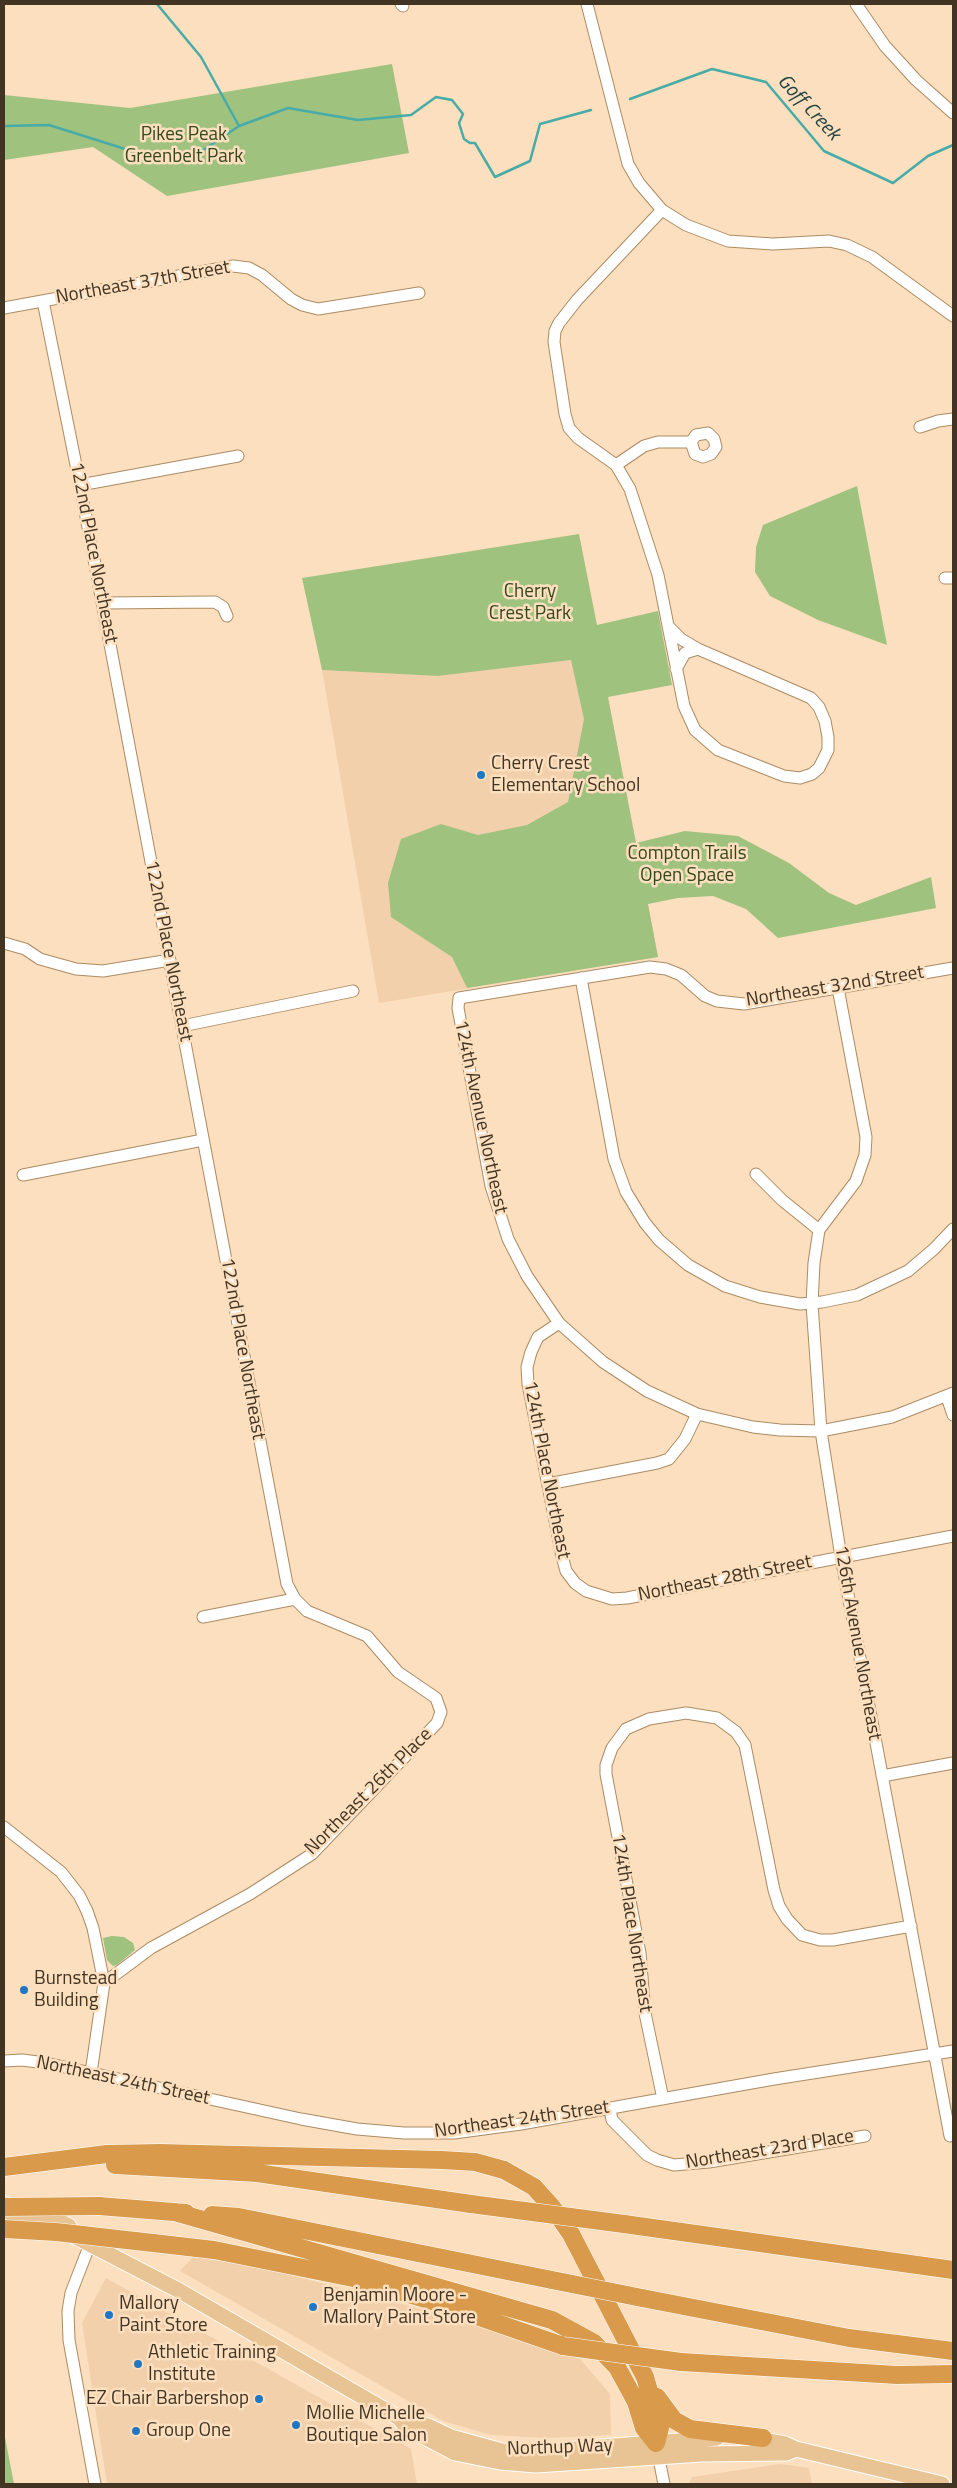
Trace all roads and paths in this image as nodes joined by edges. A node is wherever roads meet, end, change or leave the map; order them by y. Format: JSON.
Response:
{"nodes":[{"id":1,"x":587,"y":4,"type":"edge"},
{"id":2,"x":856,"y":4,"type":"edge"},
{"id":3,"x":953,"y":113,"type":"edge"},
{"id":4,"x":662,"y":210,"type":"junction"},
{"id":5,"x":419,"y":294,"type":"dead end"},
{"id":6,"x":43,"y":300,"type":"junction"},
{"id":7,"x":4,"y":308,"type":"edge"},
{"id":8,"x":953,"y":316,"type":"edge"},
{"id":9,"x":953,"y":419,"type":"edge"},
{"id":10,"x":920,"y":427,"type":"dead end"},
{"id":11,"x":691,"y":442,"type":"dead end"},
{"id":12,"x":238,"y":456,"type":"dead end"},
{"id":13,"x":616,"y":465,"type":"junction"},
{"id":14,"x":80,"y":486,"type":"junction"},
{"id":15,"x":102,"y":603,"type":"junction"},
{"id":16,"x":227,"y":616,"type":"dead end"},
{"id":17,"x":669,"y":627,"type":"junction"},
{"id":18,"x":698,"y":649,"type":"junction"},
{"id":19,"x":676,"y":669,"type":"junction"},
{"id":20,"x":4,"y":943,"type":"edge"},
{"id":21,"x":170,"y":960,"type":"junction"},
{"id":22,"x":953,"y":968,"type":"edge"},
{"id":23,"x":581,"y":978,"type":"junction"},
{"id":24,"x":838,"y":988,"type":"junction"},
{"id":25,"x":353,"y":991,"type":"dead end"},
{"id":26,"x":459,"y":998,"type":"joint"},
{"id":27,"x":182,"y":1026,"type":"junction"},
{"id":28,"x":203,"y":1140,"type":"junction"},
{"id":29,"x":23,"y":1174,"type":"dead end"},
{"id":30,"x":756,"y":1174,"type":"dead end"},
{"id":31,"x":953,"y":1229,"type":"edge"},
{"id":32,"x":819,"y":1230,"type":"junction"},
{"id":33,"x":812,"y":1304,"type":"junction"},
{"id":34,"x":559,"y":1323,"type":"junction"},
{"id":35,"x":950,"y":1395,"type":"edge"},
{"id":36,"x":696,"y":1414,"type":"junction"},
{"id":37,"x":953,"y":1415,"type":"edge"},
{"id":38,"x":821,"y":1430,"type":"junction"},
{"id":39,"x":548,"y":1484,"type":"junction"},
{"id":40,"x":953,"y":1536,"type":"edge"},
{"id":41,"x":841,"y":1557,"type":"junction"},
{"id":42,"x":586,"y":1590,"type":"joint"},
{"id":43,"x":295,"y":1600,"type":"junction"},
{"id":44,"x":203,"y":1617,"type":"dead end"},
{"id":45,"x":953,"y":1762,"type":"edge"},
{"id":46,"x":882,"y":1776,"type":"junction"},
{"id":47,"x":4,"y":1827,"type":"edge"},
{"id":48,"x":912,"y":1926,"type":"junction"},
{"id":49,"x":104,"y":1983,"type":"junction"},
{"id":50,"x":953,"y":2051,"type":"edge"},
{"id":51,"x":936,"y":2054,"type":"junction"},
{"id":52,"x":4,"y":2062,"type":"edge"},
{"id":53,"x":91,"y":2073,"type":"junction"},
{"id":54,"x":664,"y":2099,"type":"junction"},
{"id":55,"x":610,"y":2109,"type":"junction"},
{"id":56,"x":865,"y":2136,"type":"dead end"},
{"id":57,"x":950,"y":2136,"type":"dead end"},
{"id":58,"x":32,"y":2164,"type":"junction"},
{"id":59,"x":4,"y":2167,"type":"edge"},
{"id":60,"x":4,"y":2204,"type":"edge"},
{"id":61,"x":175,"y":2212,"type":"junction"},
{"id":62,"x":4,"y":2229,"type":"edge"},
{"id":63,"x":90,"y":2244,"type":"junction"},
{"id":64,"x":953,"y":2270,"type":"edge"},
{"id":65,"x":953,"y":2351,"type":"edge"},
{"id":66,"x":953,"y":2374,"type":"edge"},
{"id":67,"x":645,"y":2377,"type":"junction"},
{"id":68,"x":763,"y":2438,"type":"junction"},
{"id":69,"x":796,"y":2449,"type":"junction"},
{"id":70,"x":657,"y":2450,"type":"junction"},
{"id":71,"x":95,"y":2484,"type":"edge"},
{"id":72,"x":664,"y":2484,"type":"edge"},
{"id":73,"x":942,"y":2484,"type":"edge"}],
"edges":[{"from":1,"to":4,"type":"street"},
{"from":2,"to":3,"type":"street"},
{"from":4,"to":8,"type":"street"},
{"from":4,"to":13,"type":"street"},
{"from":5,"to":6,"type":"street","name":"Northeast 37th Street"},
{"from":6,"to":7,"type":"street","name":"Northeast 37th Street"},
{"from":6,"to":14,"type":"street","name":"122nd Place Northeast"},
{"from":9,"to":10,"type":"street"},
{"from":11,"to":13,"type":"street"},
{"from":12,"to":14,"type":"street"},
{"from":13,"to":17,"type":"street"},
{"from":14,"to":15,"type":"street","name":"122nd Place Northeast"},
{"from":15,"to":16,"type":"street"},
{"from":15,"to":21,"type":"street","name":"122nd Place Northeast"},
{"from":17,"to":18,"type":"street"},
{"from":17,"to":19,"type":"street"},
{"from":18,"to":19,"type":"street"},
{"from":18,"to":19,"type":"street"},
{"from":20,"to":21,"type":"street"},
{"from":21,"to":27,"type":"street","name":"122nd Place Northeast"},
{"from":22,"to":24,"type":"street","name":"Northeast 32nd Street"},
{"from":23,"to":24,"type":"street","name":"Northeast 32nd Street"},
{"from":23,"to":26,"type":"street","name":"Northeast 32nd Street"},
{"from":23,"to":33,"type":"street"},
{"from":24,"to":32,"type":"street"},
{"from":25,"to":27,"type":"street"},
{"from":26,"to":34,"type":"street","name":"124th Avenue Northeast"},
{"from":27,"to":28,"type":"street","name":"122nd Place Northeast"},
{"from":28,"to":29,"type":"street"},
{"from":28,"to":43,"type":"street","name":"122nd Place Northeast"},
{"from":30,"to":32,"type":"street"},
{"from":31,"to":33,"type":"street"},
{"from":32,"to":33,"type":"street","name":"126th Avenue Northeast"},
{"from":33,"to":38,"type":"street","name":"126th Avenue Northeast"},
{"from":34,"to":36,"type":"street","name":"124th Avenue Northeast"},
{"from":34,"to":39,"type":"street","name":"124th Place Northeast"},
{"from":35,"to":37,"type":"street"},
{"from":35,"to":38,"type":"street","name":"124th Avenue Northeast"},
{"from":36,"to":38,"type":"street","name":"124th Avenue Northeast"},
{"from":36,"to":39,"type":"street"},
{"from":38,"to":41,"type":"street","name":"126th Avenue Northeast"},
{"from":39,"to":42,"type":"street","name":"124th Place Northeast"},
{"from":40,"to":41,"type":"street","name":"Northeast 28th Street"},
{"from":41,"to":42,"type":"street","name":"Northeast 28th Street"},
{"from":41,"to":46,"type":"street","name":"126th Avenue Northeast"},
{"from":43,"to":44,"type":"street"},
{"from":43,"to":49,"type":"street","name":"Northeast 26th Place"},
{"from":45,"to":46,"type":"street"},
{"from":46,"to":48,"type":"street","name":"126th Avenue Northeast"},
{"from":47,"to":49,"type":"street"},
{"from":48,"to":51,"type":"street","name":"126th Avenue Northeast"},
{"from":48,"to":54,"type":"street","name":"124th Place Northeast"},
{"from":49,"to":53,"type":"street"},
{"from":50,"to":51,"type":"street","name":"Northeast 24th Street"},
{"from":51,"to":54,"type":"street","name":"Northeast 24th Street"},
{"from":51,"to":57,"type":"street","name":"126th Avenue Northeast"},
{"from":52,"to":53,"type":"street","name":"Northeast 24th Street"},
{"from":53,"to":55,"type":"street","name":"Northeast 24th Street"},
{"from":54,"to":55,"type":"street","name":"Northeast 24th Street"},
{"from":55,"to":56,"type":"street","name":"Northeast 23rd Place"},
{"from":58,"to":59,"type":"highway"},
{"from":58,"to":64,"type":"highway","bridge":true},
{"from":58,"to":67,"type":"highway"},
{"from":60,"to":61,"type":"highway","bridge":true},
{"from":60,"to":63,"type":"main road","name":"Northup Way"},
{"from":61,"to":65,"type":"highway","bridge":true},
{"from":61,"to":70,"type":"highway"},
{"from":62,"to":66,"type":"highway","bridge":true},
{"from":63,"to":70,"type":"main road","name":"Northup Way"},
{"from":63,"to":71,"type":"street"},
{"from":67,"to":68,"type":"highway"},
{"from":67,"to":70,"type":"highway"},
{"from":68,"to":69,"type":"main road","name":"Northup Way"},
{"from":68,"to":70,"type":"main road","name":"Northup Way"},
{"from":69,"to":70,"type":"main road"},
{"from":69,"to":73,"type":"main road","name":"Northup Way"},
{"from":70,"to":72,"type":"street"}]}
